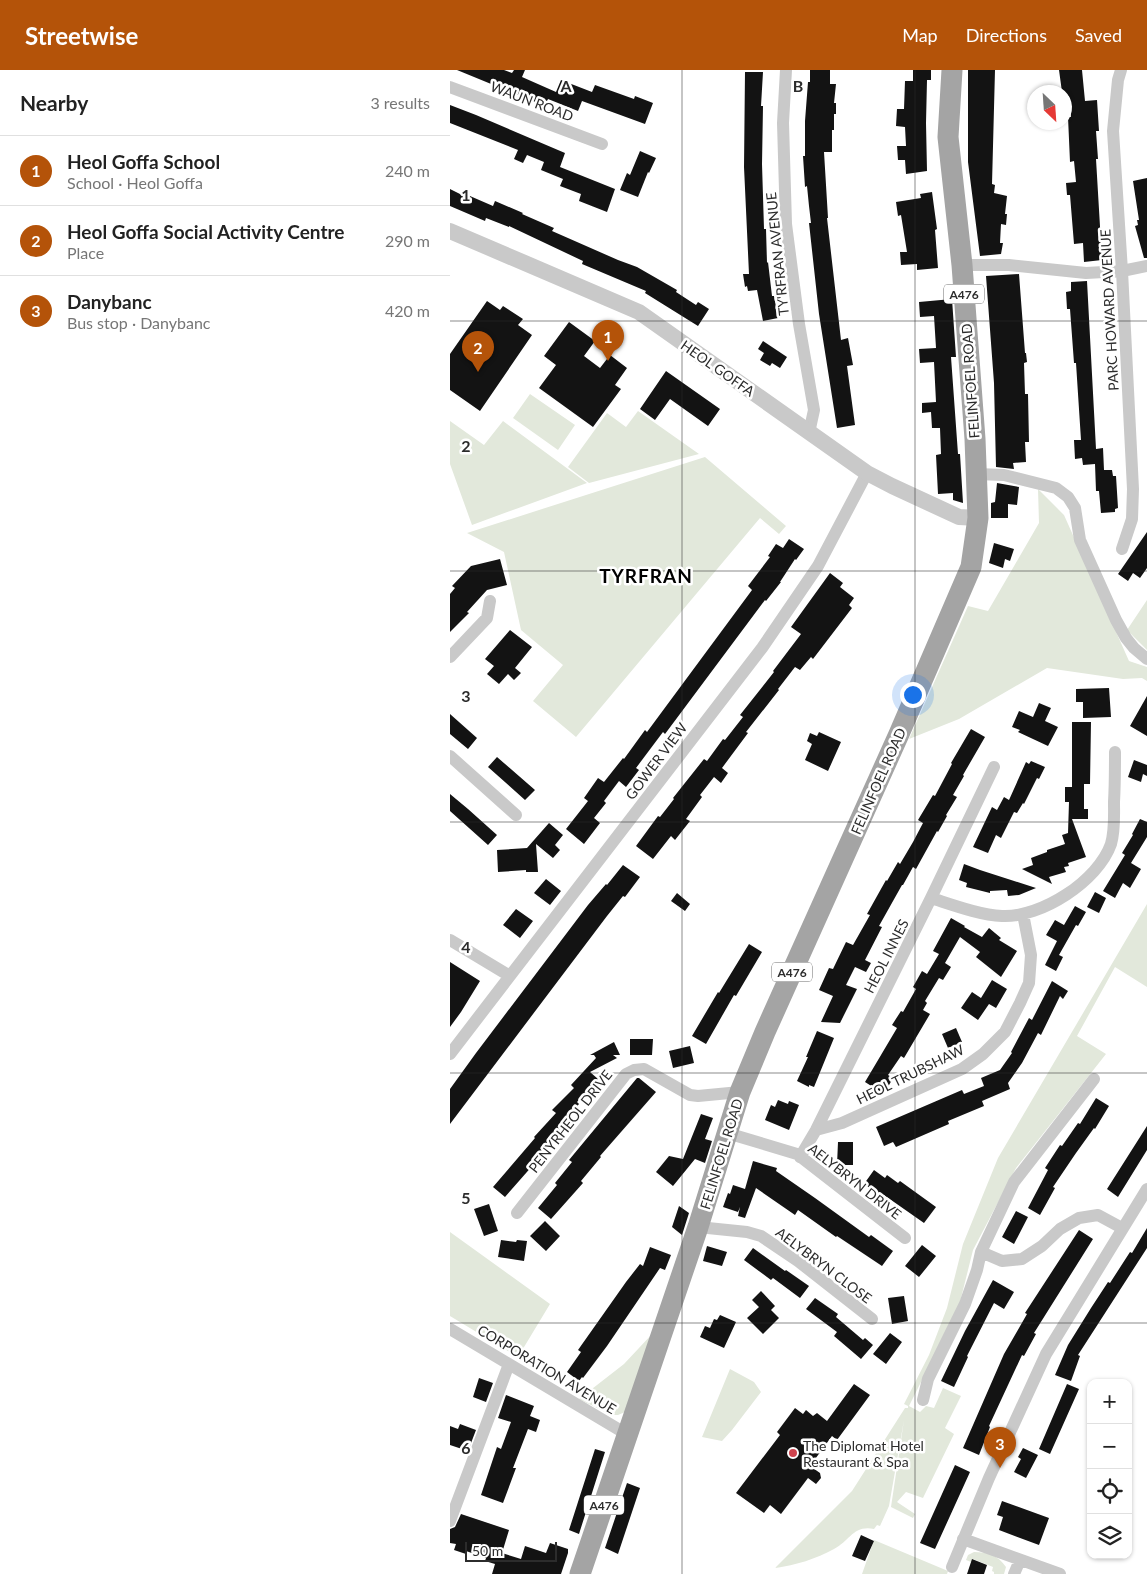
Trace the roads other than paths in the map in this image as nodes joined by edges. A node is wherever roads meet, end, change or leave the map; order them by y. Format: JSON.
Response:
{"nodes":[{"id":1,"x":786,"y":70,"type":"edge"},
{"id":2,"x":952,"y":70,"type":"edge"},
{"id":3,"x":1121,"y":70,"type":"edge"},
{"id":4,"x":450,"y":87,"type":"edge"},
{"id":5,"x":602,"y":144,"type":"dead end"},
{"id":6,"x":450,"y":231,"type":"edge"},
{"id":7,"x":962,"y":265,"type":"junction"},
{"id":8,"x":1147,"y":266,"type":"edge"},
{"id":9,"x":1122,"y":271,"type":"junction"},
{"id":10,"x":809,"y":433,"type":"junction"},
{"id":11,"x":867,"y":473,"type":"junction"},
{"id":12,"x":976,"y":474,"type":"junction"},
{"id":13,"x":978,"y":518,"type":"junction"},
{"id":14,"x":1122,"y":548,"type":"dead end"},
{"id":15,"x":490,"y":601,"type":"dead end"},
{"id":16,"x":450,"y":657,"type":"edge"},
{"id":17,"x":1147,"y":659,"type":"edge"},
{"id":18,"x":1115,"y":752,"type":"dead end"},
{"id":19,"x":450,"y":756,"type":"edge"},
{"id":20,"x":994,"y":767,"type":"dead end"},
{"id":21,"x":516,"y":815,"type":"dead end"},
{"id":22,"x":931,"y":898,"type":"junction"},
{"id":23,"x":1023,"y":914,"type":"junction"},
{"id":24,"x":450,"y":940,"type":"edge"},
{"id":25,"x":510,"y":976,"type":"junction"},
{"id":26,"x":450,"y":1054,"type":"edge"},
{"id":27,"x":1094,"y":1079,"type":"dead end"},
{"id":28,"x":740,"y":1092,"type":"junction"},
{"id":29,"x":816,"y":1130,"type":"junction"},
{"id":30,"x":727,"y":1133,"type":"junction"},
{"id":31,"x":800,"y":1157,"type":"junction"},
{"id":32,"x":1147,"y":1189,"type":"edge"},
{"id":33,"x":517,"y":1212,"type":"dead end"},
{"id":34,"x":698,"y":1226,"type":"junction"},
{"id":35,"x":1122,"y":1228,"type":"junction"},
{"id":36,"x":905,"y":1238,"type":"dead end"},
{"id":37,"x":981,"y":1252,"type":"junction"},
{"id":38,"x":872,"y":1320,"type":"dead end"},
{"id":39,"x":450,"y":1329,"type":"edge"},
{"id":40,"x":510,"y":1364,"type":"junction"},
{"id":41,"x":923,"y":1400,"type":"dead end"},
{"id":42,"x":628,"y":1435,"type":"junction"},
{"id":43,"x":450,"y":1522,"type":"edge"},
{"id":44,"x":963,"y":1539,"type":"junction"},
{"id":45,"x":1020,"y":1560,"type":"junction"},
{"id":46,"x":952,"y":1567,"type":"dead end"},
{"id":47,"x":580,"y":1574,"type":"edge"},
{"id":48,"x":1014,"y":1574,"type":"edge"},
{"id":49,"x":1060,"y":1574,"type":"edge"}],
"edges":[{"from":1,"to":10,"type":"street","name":"TY'RFRAN AVENUE"},
{"from":2,"to":7,"type":"main road","name":"FELINFOEL ROAD","number":"A476"},
{"from":3,"to":9,"type":"street","name":"PARC HOWARD AVENUE"},
{"from":4,"to":5,"type":"street","name":"WAUN ROAD"},
{"from":6,"to":10,"type":"street","name":"HEOL GOFFA"},
{"from":7,"to":9,"type":"street"},
{"from":7,"to":12,"type":"main road","name":"FELINFOEL ROAD","number":"A476"},
{"from":8,"to":9,"type":"street"},
{"from":9,"to":14,"type":"street","name":"PARC HOWARD AVENUE"},
{"from":10,"to":11,"type":"street","name":"HEOL GOFFA"},
{"from":11,"to":13,"type":"street","name":"HEOL GOFFA"},
{"from":11,"to":25,"type":"street","name":"GOWER VIEW"},
{"from":12,"to":13,"type":"main road","name":"FELINFOEL ROAD","number":"A476"},
{"from":12,"to":17,"type":"street"},
{"from":13,"to":28,"type":"main road","name":"FELINFOEL ROAD","number":"A476"},
{"from":15,"to":16,"type":"street"},
{"from":18,"to":23,"type":"street"},
{"from":19,"to":21,"type":"street"},
{"from":20,"to":22,"type":"street","name":"HEOL INNES"},
{"from":22,"to":23,"type":"street"},
{"from":22,"to":29,"type":"street","name":"HEOL INNES"},
{"from":23,"to":29,"type":"street","name":"HEOL TRUBSHAW"},
{"from":24,"to":25,"type":"street"},
{"from":25,"to":26,"type":"street","name":"GOWER VIEW"},
{"from":27,"to":37,"type":"street"},
{"from":28,"to":30,"type":"main road","name":"FELINFOEL ROAD","number":"A476"},
{"from":28,"to":33,"type":"street","name":"PENYRHEOL DRIVE"},
{"from":29,"to":31,"type":"street","name":"HEOL INNES"},
{"from":30,"to":31,"type":"street","name":"AELYBRYN DRIVE"},
{"from":30,"to":34,"type":"main road","name":"FELINFOEL ROAD","number":"A476"},
{"from":31,"to":36,"type":"street","name":"AELYBRYN DRIVE"},
{"from":32,"to":35,"type":"street"},
{"from":34,"to":38,"type":"street","name":"AELYBRYN CLOSE"},
{"from":34,"to":42,"type":"main road","name":"FELINFOEL ROAD","number":"A476"},
{"from":35,"to":37,"type":"street"},
{"from":35,"to":44,"type":"street"},
{"from":37,"to":41,"type":"street"},
{"from":39,"to":40,"type":"street","name":"CORPORATION AVENUE"},
{"from":40,"to":42,"type":"street","name":"CORPORATION AVENUE"},
{"from":40,"to":43,"type":"street"},
{"from":42,"to":47,"type":"main road","number":"A476"},
{"from":44,"to":45,"type":"street"},
{"from":44,"to":46,"type":"street"},
{"from":45,"to":48,"type":"street"},
{"from":45,"to":49,"type":"street"}]}
